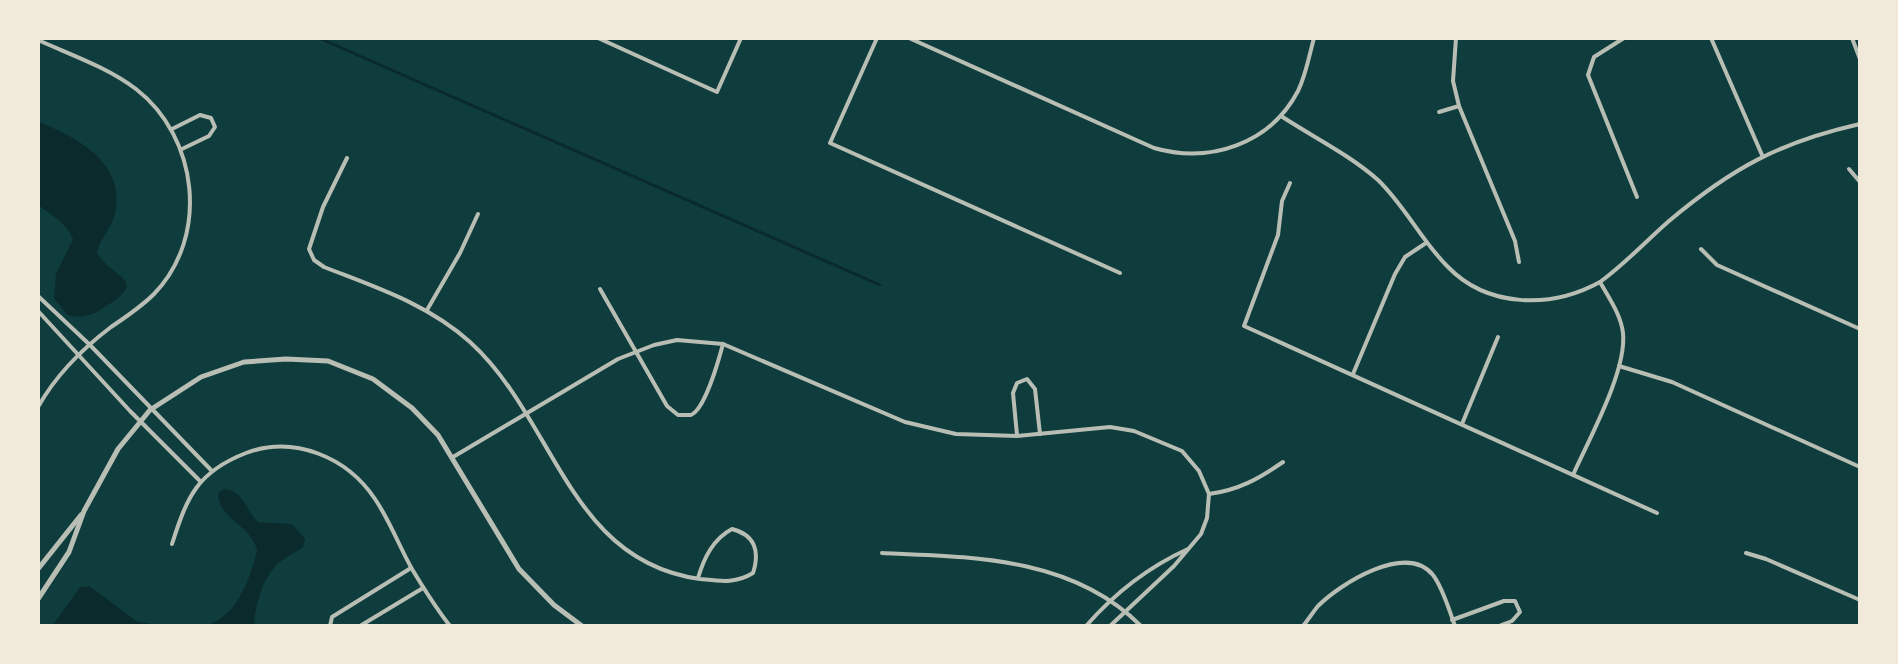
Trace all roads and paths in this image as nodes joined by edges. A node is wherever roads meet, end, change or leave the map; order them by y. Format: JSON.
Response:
{"nodes":[{"id":1,"x":598,"y":38,"type":"edge"},
{"id":2,"x":741,"y":38,"type":"edge"},
{"id":3,"x":877,"y":38,"type":"edge"},
{"id":4,"x":909,"y":38,"type":"edge"},
{"id":5,"x":1314,"y":38,"type":"edge"},
{"id":6,"x":1456,"y":38,"type":"edge"},
{"id":7,"x":1624,"y":38,"type":"edge"},
{"id":8,"x":1711,"y":38,"type":"edge"},
{"id":9,"x":1852,"y":38,"type":"edge"},
{"id":10,"x":38,"y":40,"type":"edge"},
{"id":11,"x":1860,"y":59,"type":"edge"},
{"id":12,"x":1459,"y":106,"type":"junction"},
{"id":13,"x":1439,"y":112,"type":"dead end"},
{"id":14,"x":1281,"y":116,"type":"junction"},
{"id":15,"x":1860,"y":124,"type":"edge"},
{"id":16,"x":171,"y":130,"type":"junction"},
{"id":17,"x":182,"y":149,"type":"junction"},
{"id":18,"x":1762,"y":155,"type":"junction"},
{"id":19,"x":347,"y":158,"type":"dead end"},
{"id":20,"x":1849,"y":169,"type":"dead end"},
{"id":21,"x":1860,"y":182,"type":"edge"},
{"id":22,"x":1290,"y":183,"type":"dead end"},
{"id":23,"x":1637,"y":197,"type":"dead end"},
{"id":24,"x":478,"y":214,"type":"dead end"},
{"id":25,"x":1427,"y":242,"type":"junction"},
{"id":26,"x":1701,"y":249,"type":"dead end"},
{"id":27,"x":1519,"y":262,"type":"dead end"},
{"id":28,"x":1120,"y":273,"type":"dead end"},
{"id":29,"x":1600,"y":282,"type":"junction"},
{"id":30,"x":600,"y":289,"type":"dead end"},
{"id":31,"x":38,"y":296,"type":"edge"},
{"id":32,"x":427,"y":310,"type":"junction"},
{"id":33,"x":38,"y":311,"type":"edge"},
{"id":34,"x":1860,"y":329,"type":"edge"},
{"id":35,"x":1498,"y":337,"type":"dead end"},
{"id":36,"x":723,"y":344,"type":"junction"},
{"id":37,"x":90,"y":345,"type":"junction"},
{"id":38,"x":635,"y":351,"type":"junction"},
{"id":39,"x":78,"y":356,"type":"junction"},
{"id":40,"x":1619,"y":366,"type":"junction"},
{"id":41,"x":1353,"y":374,"type":"junction"},
{"id":42,"x":38,"y":407,"type":"edge"},
{"id":43,"x":150,"y":410,"type":"junction"},
{"id":44,"x":526,"y":412,"type":"junction"},
{"id":45,"x":140,"y":421,"type":"junction"},
{"id":46,"x":1462,"y":424,"type":"junction"},
{"id":47,"x":1040,"y":434,"type":"junction"},
{"id":48,"x":1017,"y":436,"type":"junction"},
{"id":49,"x":453,"y":457,"type":"junction"},
{"id":50,"x":1283,"y":462,"type":"dead end"},
{"id":51,"x":1860,"y":467,"type":"edge"},
{"id":52,"x":211,"y":470,"type":"junction"},
{"id":53,"x":1573,"y":475,"type":"junction"},
{"id":54,"x":201,"y":482,"type":"junction"},
{"id":55,"x":1209,"y":494,"type":"junction"},
{"id":56,"x":84,"y":511,"type":"junction"},
{"id":57,"x":1657,"y":513,"type":"dead end"},
{"id":58,"x":172,"y":544,"type":"dead end"},
{"id":59,"x":1190,"y":549,"type":"junction"},
{"id":60,"x":882,"y":553,"type":"dead end"},
{"id":61,"x":1746,"y":553,"type":"dead end"},
{"id":62,"x":411,"y":568,"type":"junction"},
{"id":63,"x":38,"y":569,"type":"edge"},
{"id":64,"x":698,"y":578,"type":"junction"},
{"id":65,"x":424,"y":587,"type":"junction"},
{"id":66,"x":38,"y":599,"type":"edge"},
{"id":67,"x":1860,"y":600,"type":"edge"},
{"id":68,"x":1111,"y":601,"type":"junction"},
{"id":69,"x":1125,"y":610,"type":"junction"},
{"id":70,"x":1454,"y":623,"type":"edge"},
{"id":71,"x":330,"y":626,"type":"edge"},
{"id":72,"x":360,"y":626,"type":"edge"},
{"id":73,"x":450,"y":626,"type":"edge"},
{"id":74,"x":582,"y":626,"type":"edge"},
{"id":75,"x":1086,"y":626,"type":"edge"},
{"id":76,"x":1110,"y":626,"type":"edge"},
{"id":77,"x":1141,"y":626,"type":"edge"},
{"id":78,"x":1303,"y":626,"type":"edge"},
{"id":79,"x":1499,"y":626,"type":"edge"}],
"edges":[{"from":1,"to":2,"type":"street"},
{"from":3,"to":28,"type":"street"},
{"from":4,"to":14,"type":"street"},
{"from":5,"to":14,"type":"street"},
{"from":6,"to":12,"type":"street"},
{"from":7,"to":23,"type":"street"},
{"from":8,"to":18,"type":"street"},
{"from":9,"to":11,"type":"street"},
{"from":10,"to":16,"type":"street"},
{"from":12,"to":13,"type":"street"},
{"from":12,"to":27,"type":"street"},
{"from":14,"to":25,"type":"street"},
{"from":15,"to":18,"type":"street"},
{"from":16,"to":17,"type":"street"},
{"from":16,"to":17,"type":"street"},
{"from":17,"to":37,"type":"street"},
{"from":18,"to":29,"type":"street"},
{"from":19,"to":32,"type":"street"},
{"from":20,"to":21,"type":"street"},
{"from":22,"to":41,"type":"street"},
{"from":24,"to":32,"type":"street"},
{"from":25,"to":29,"type":"street"},
{"from":25,"to":41,"type":"street"},
{"from":26,"to":34,"type":"street"},
{"from":29,"to":40,"type":"street"},
{"from":30,"to":38,"type":"street"},
{"from":31,"to":37,"type":"street"},
{"from":32,"to":44,"type":"street"},
{"from":33,"to":39,"type":"street"},
{"from":35,"to":46,"type":"street"},
{"from":36,"to":38,"type":"street"},
{"from":36,"to":38,"type":"street"},
{"from":36,"to":48,"type":"street"},
{"from":37,"to":39,"type":"street"},
{"from":37,"to":43,"type":"street"},
{"from":38,"to":44,"type":"street"},
{"from":39,"to":42,"type":"street"},
{"from":39,"to":45,"type":"street"},
{"from":40,"to":51,"type":"street"},
{"from":40,"to":53,"type":"street"},
{"from":41,"to":46,"type":"street"},
{"from":43,"to":45,"type":"street"},
{"from":43,"to":49,"type":"street"},
{"from":43,"to":52,"type":"street"},
{"from":44,"to":49,"type":"street"},
{"from":44,"to":64,"type":"street"},
{"from":45,"to":54,"type":"street"},
{"from":45,"to":56,"type":"street"},
{"from":46,"to":53,"type":"street"},
{"from":47,"to":48,"type":"street"},
{"from":47,"to":48,"type":"street"},
{"from":47,"to":55,"type":"street"},
{"from":49,"to":74,"type":"street"},
{"from":50,"to":55,"type":"street"},
{"from":52,"to":54,"type":"street"},
{"from":52,"to":62,"type":"street"},
{"from":53,"to":57,"type":"street"},
{"from":54,"to":58,"type":"street"},
{"from":55,"to":59,"type":"street"},
{"from":56,"to":63,"type":"street"},
{"from":56,"to":66,"type":"street"},
{"from":59,"to":68,"type":"street"},
{"from":59,"to":69,"type":"street"},
{"from":60,"to":68,"type":"street"},
{"from":61,"to":67,"type":"street"},
{"from":62,"to":65,"type":"street"},
{"from":62,"to":71,"type":"street"},
{"from":64,"to":64,"type":"street"},
{"from":65,"to":72,"type":"street"},
{"from":65,"to":73,"type":"street"},
{"from":68,"to":69,"type":"street"},
{"from":68,"to":75,"type":"street"},
{"from":69,"to":76,"type":"street"},
{"from":69,"to":77,"type":"street"},
{"from":70,"to":78,"type":"street"},
{"from":70,"to":79,"type":"street"}]}
